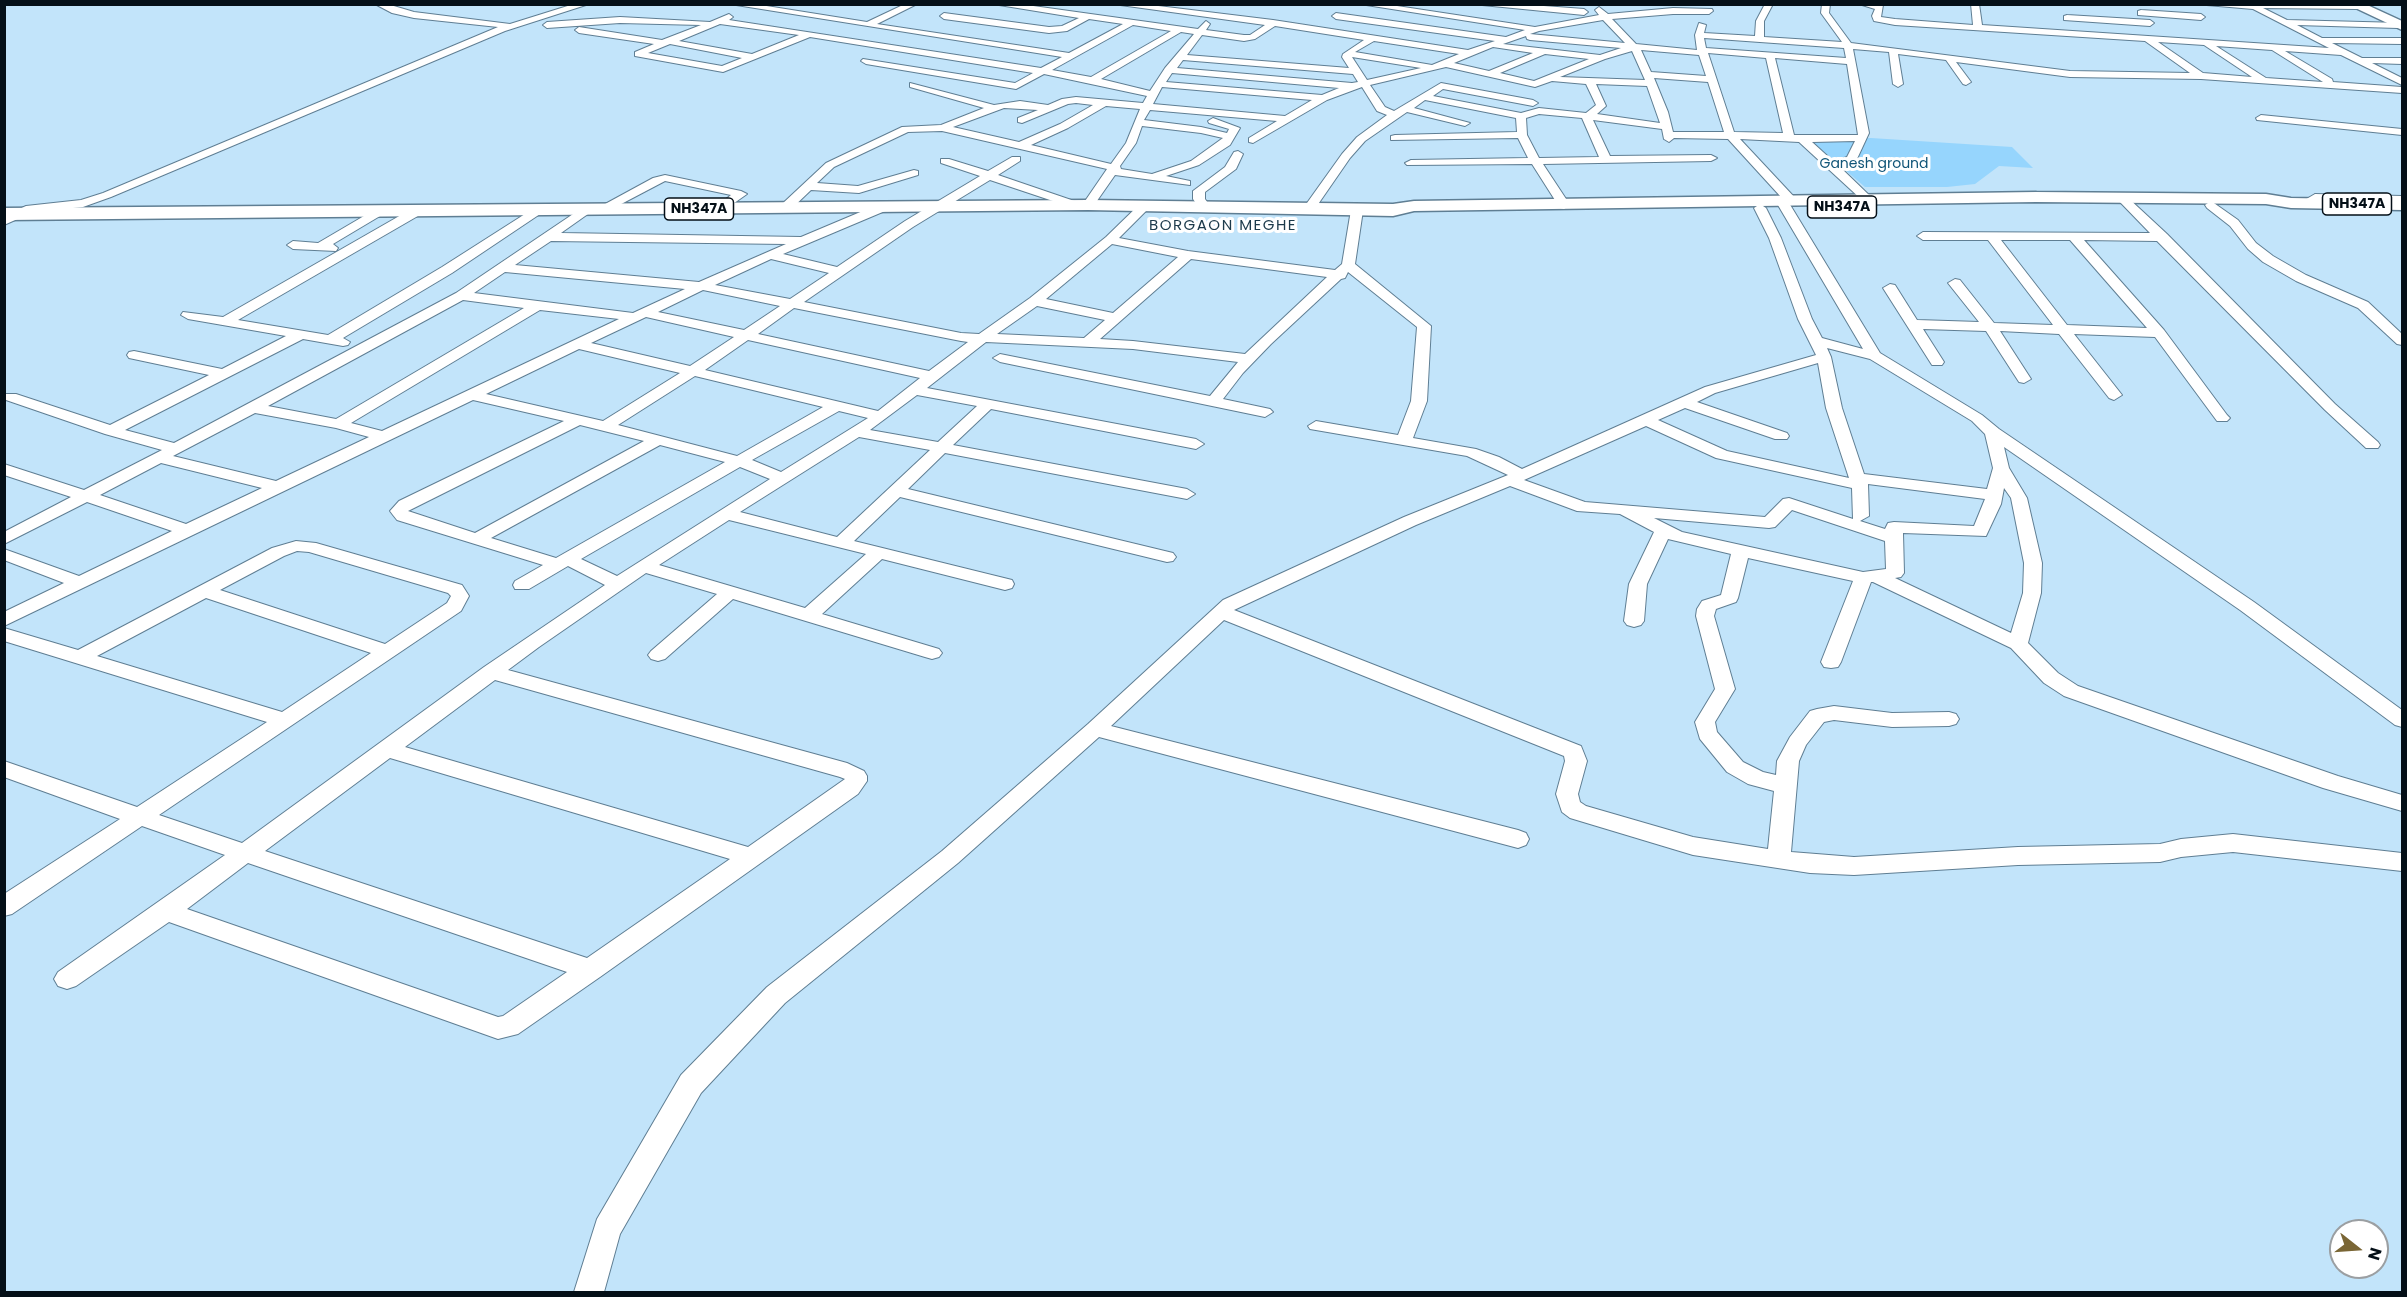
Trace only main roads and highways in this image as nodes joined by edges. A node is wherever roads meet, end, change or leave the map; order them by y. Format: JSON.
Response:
{"nodes":[{"id":1,"x":2356,"y":5,"type":"edge"},
{"id":2,"x":2401,"y":27,"type":"edge"},
{"id":3,"x":2126,"y":201,"type":"junction"},
{"id":4,"x":1786,"y":202,"type":"junction"},
{"id":5,"x":2304,"y":204,"type":"junction"},
{"id":6,"x":2403,"y":205,"type":"edge"},
{"id":7,"x":1393,"y":210,"type":"junction"},
{"id":8,"x":9,"y":216,"type":"edge"}],
"edges":[{"from":1,"to":2,"type":"highway"},
{"from":1,"to":2,"type":"highway"},
{"from":3,"to":4,"type":"highway","number":"NH347A"},
{"from":3,"to":4,"type":"highway","number":"NH347A"},
{"from":3,"to":5,"type":"highway","number":"NH347A"},
{"from":3,"to":5,"type":"highway","number":"NH347A"},
{"from":4,"to":7,"type":"highway","number":"NH347A"},
{"from":4,"to":7,"type":"highway","number":"NH347A"},
{"from":5,"to":6,"type":"highway","number":"NH347A"},
{"from":7,"to":8,"type":"highway","number":"NH347A"}]}
